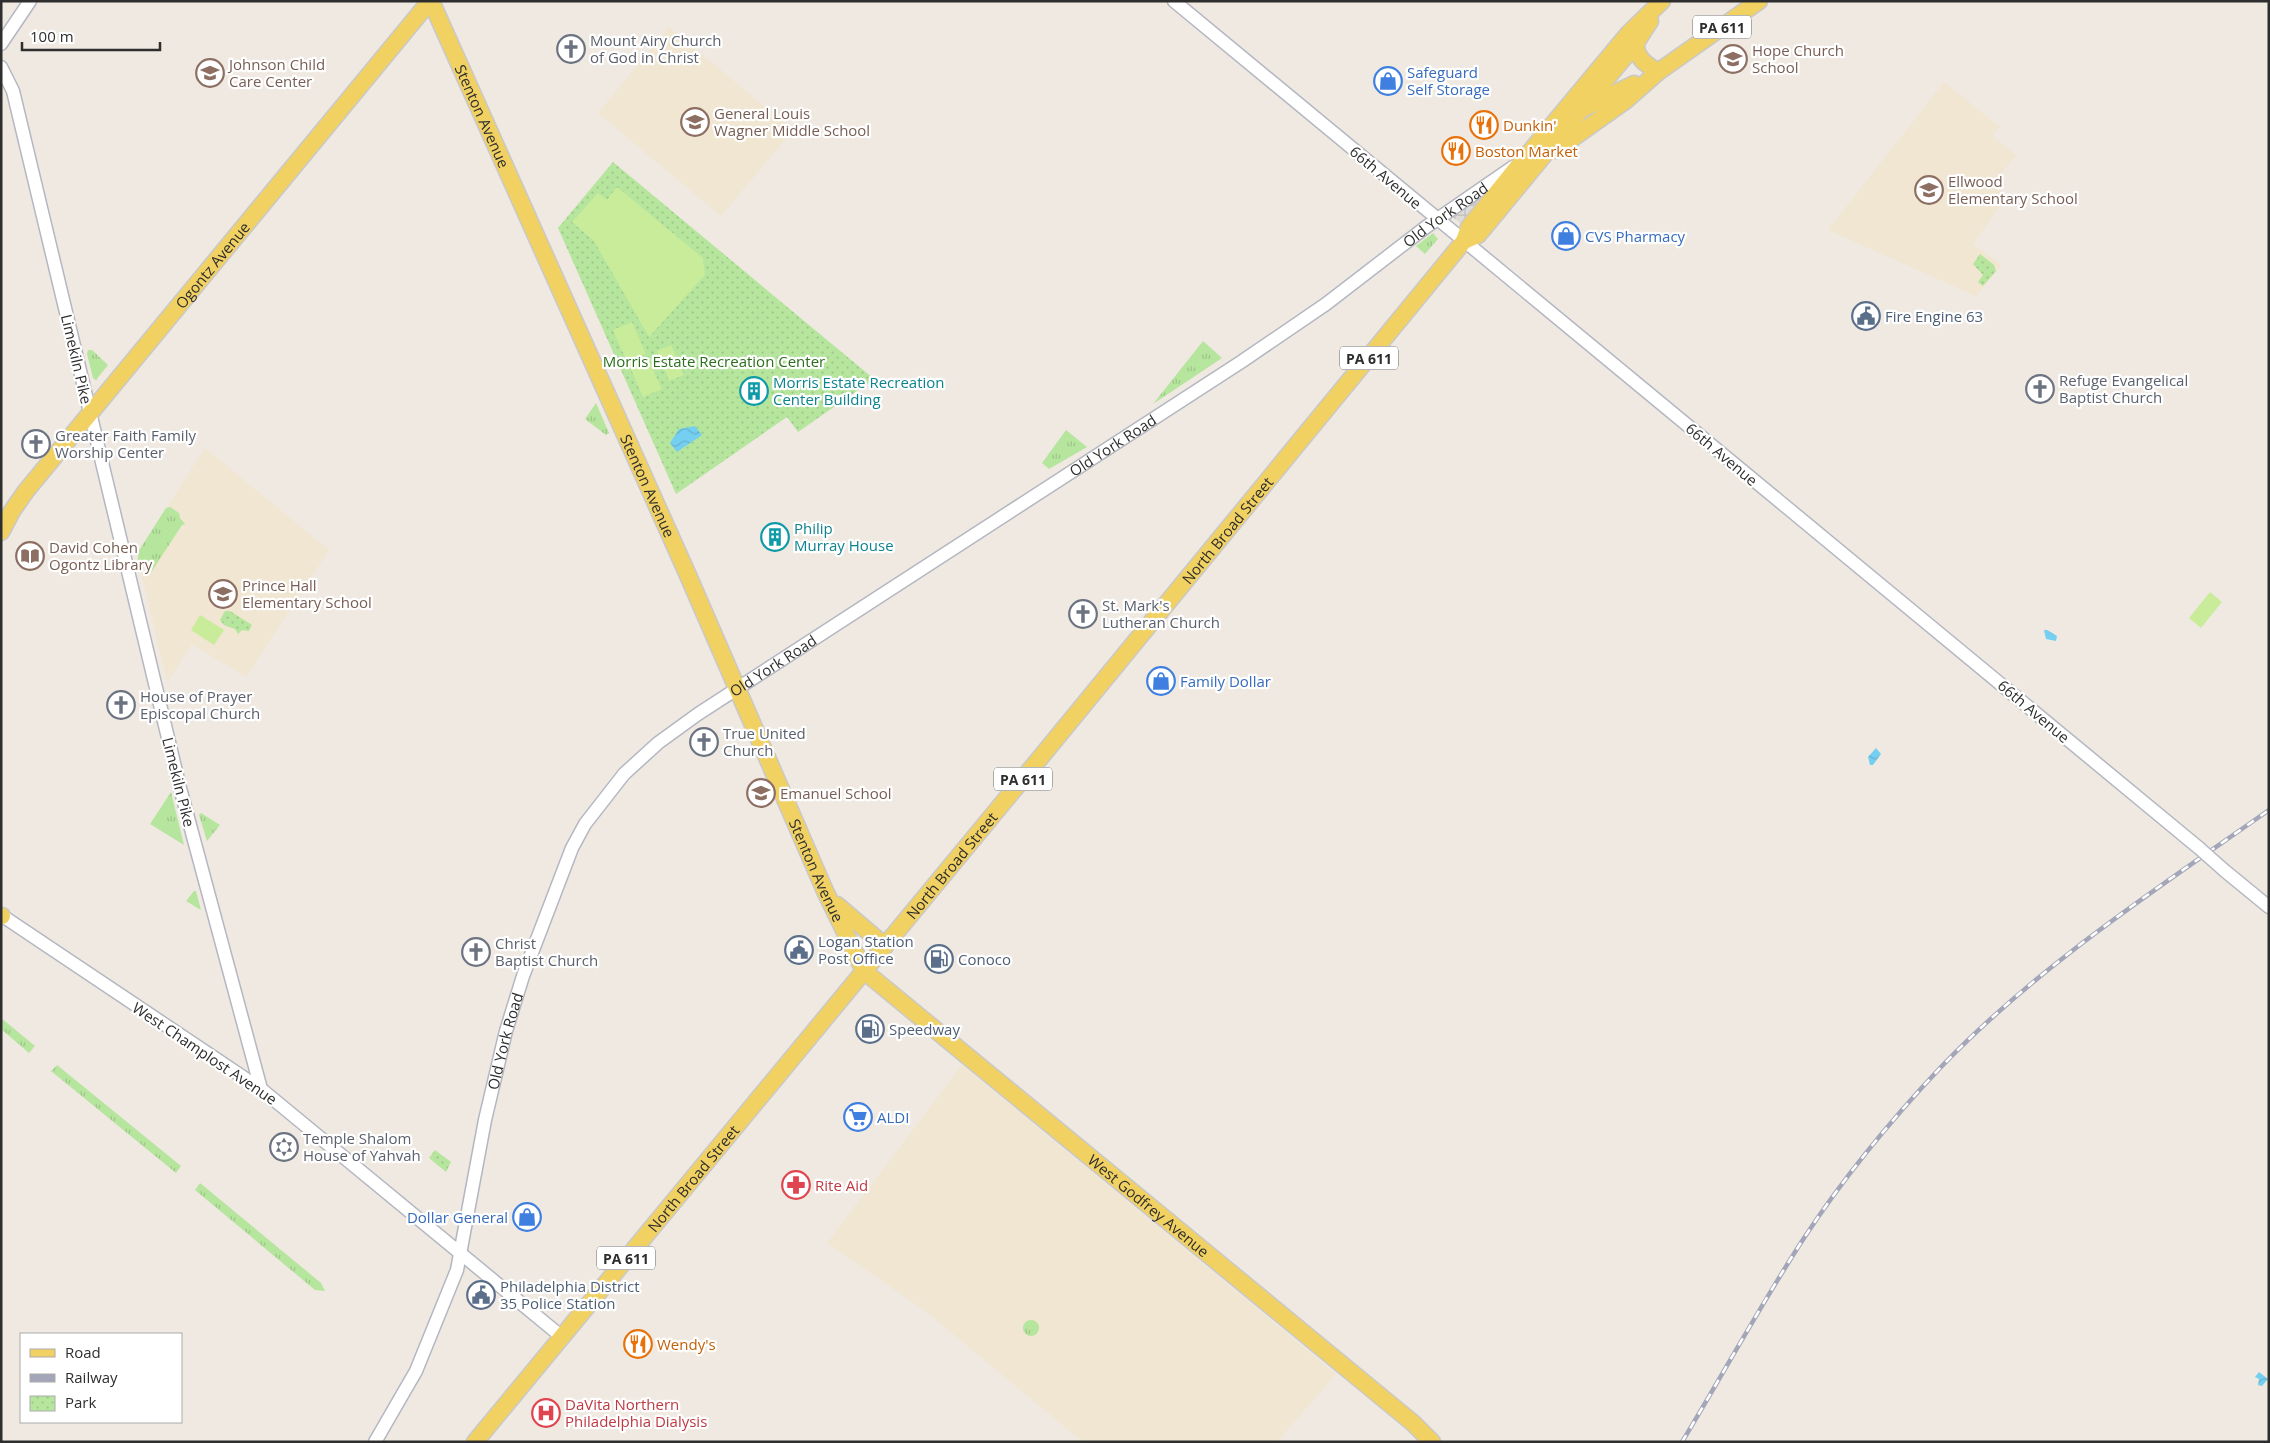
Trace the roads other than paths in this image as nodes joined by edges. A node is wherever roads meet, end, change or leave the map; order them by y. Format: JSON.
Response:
{"nodes":[{"id":1,"x":30,"y":1,"type":"edge"},
{"id":2,"x":431,"y":1,"type":"edge"},
{"id":3,"x":1174,"y":1,"type":"edge"},
{"id":4,"x":1663,"y":1,"type":"edge"},
{"id":5,"x":1759,"y":1,"type":"edge"},
{"id":6,"x":1636,"y":43,"type":"junction"},
{"id":7,"x":1,"y":44,"type":"edge"},
{"id":8,"x":1,"y":67,"type":"edge"},
{"id":9,"x":1658,"y":72,"type":"junction"},
{"id":10,"x":1581,"y":109,"type":"junction"},
{"id":11,"x":1561,"y":116,"type":"junction"},
{"id":12,"x":1527,"y":166,"type":"junction"},
{"id":13,"x":1437,"y":219,"type":"junction"},
{"id":14,"x":1464,"y":241,"type":"junction"},
{"id":15,"x":89,"y":414,"type":"junction"},
{"id":16,"x":1,"y":532,"type":"edge"},
{"id":17,"x":738,"y":689,"type":"junction"},
{"id":18,"x":826,"y":891,"type":"junction"},
{"id":19,"x":2269,"y":907,"type":"edge"},
{"id":20,"x":2,"y":916,"type":"edge"},
{"id":21,"x":885,"y":946,"type":"junction"},
{"id":22,"x":864,"y":971,"type":"junction"},
{"id":23,"x":261,"y":1089,"type":"junction"},
{"id":24,"x":459,"y":1251,"type":"junction"},
{"id":25,"x":562,"y":1337,"type":"junction"},
{"id":26,"x":375,"y":1442,"type":"edge"},
{"id":27,"x":475,"y":1442,"type":"edge"},
{"id":28,"x":1432,"y":1442,"type":"edge"}],
"edges":[{"from":1,"to":7,"type":"street"},
{"from":2,"to":15,"type":"main road","name":"Ogontz Avenue"},
{"from":2,"to":17,"type":"main road","name":"Stenton Avenue"},
{"from":3,"to":13,"type":"street","name":"66th Avenue"},
{"from":4,"to":6,"type":"main road","name":"North Broad Street"},
{"from":4,"to":11,"type":"main road","name":"North Broad Street"},
{"from":5,"to":9,"type":"main road","name":"Old York Road","number":"PA 611"},
{"from":6,"to":9,"type":"main road"},
{"from":6,"to":10,"type":"main road","name":"North Broad Street"},
{"from":8,"to":15,"type":"street","name":"Limekiln Pike"},
{"from":9,"to":10,"type":"main road","name":"Old York Road","number":"PA 611"},
{"from":9,"to":12,"type":"main road","name":"Old York Road","number":"PA 611"},
{"from":10,"to":11,"type":"main road","name":"Old York Road","number":"PA 611"},
{"from":10,"to":12,"type":"main road","name":"North Broad Street"},
{"from":11,"to":12,"type":"main road","name":"North Broad Street","number":"PA 611"},
{"from":12,"to":13,"type":"street","name":"Old York Road"},
{"from":12,"to":14,"type":"main road","name":"North Broad Street","number":"PA 611"},
{"from":13,"to":14,"type":"street","name":"66th Avenue"},
{"from":13,"to":17,"type":"street","name":"Old York Road"},
{"from":14,"to":19,"type":"street","name":"66th Avenue","bridge":true},
{"from":14,"to":21,"type":"main road","name":"North Broad Street","number":"PA 611"},
{"from":15,"to":16,"type":"main road","name":"Ogontz Avenue"},
{"from":15,"to":23,"type":"street","name":"Limekiln Pike"},
{"from":17,"to":18,"type":"main road","name":"Stenton Avenue"},
{"from":17,"to":24,"type":"street","name":"Old York Road"},
{"from":18,"to":21,"type":"main road"},
{"from":18,"to":22,"type":"main road","name":"Stenton Avenue"},
{"from":20,"to":23,"type":"street","name":"West Champlost Avenue"},
{"from":21,"to":22,"type":"main road","name":"North Broad Street","number":"PA 611"},
{"from":22,"to":25,"type":"main road","name":"North Broad Street","number":"PA 611"},
{"from":22,"to":28,"type":"main road","name":"West Godfrey Avenue"},
{"from":23,"to":24,"type":"street","name":"West Champlost Avenue"},
{"from":24,"to":25,"type":"street","name":"West Champlost Avenue"},
{"from":24,"to":26,"type":"street","name":"Old York Road"},
{"from":25,"to":27,"type":"main road","name":"North Broad Street","number":"PA 611"}]}
